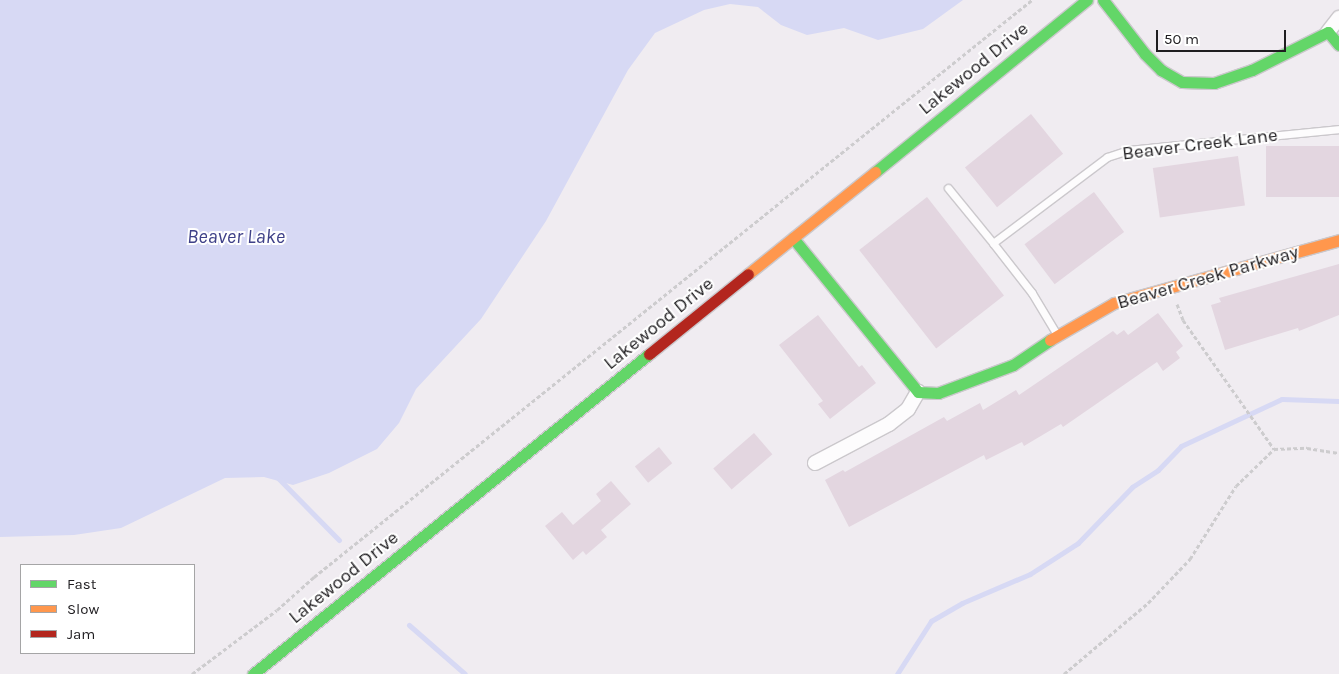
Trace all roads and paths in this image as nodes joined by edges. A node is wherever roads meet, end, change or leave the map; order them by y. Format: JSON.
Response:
{"nodes":[{"id":1,"x":1032,"y":0,"type":"edge"},
{"id":2,"x":1087,"y":0,"type":"edge"},
{"id":3,"x":1103,"y":0,"type":"edge"},
{"id":4,"x":1339,"y":18,"type":"edge"},
{"id":5,"x":1328,"y":32,"type":"junction"},
{"id":6,"x":1339,"y":45,"type":"edge"},
{"id":7,"x":1339,"y":129,"type":"edge"},
{"id":8,"x":948,"y":188,"type":"dead end"},
{"id":9,"x":793,"y":238,"type":"junction"},
{"id":10,"x":1339,"y":240,"type":"edge"},
{"id":11,"x":993,"y":243,"type":"junction"},
{"id":12,"x":1169,"y":288,"type":"junction"},
{"id":13,"x":1057,"y":335,"type":"junction"},
{"id":14,"x":918,"y":392,"type":"junction"},
{"id":15,"x":1274,"y":449,"type":"junction"},
{"id":16,"x":1339,"y":453,"type":"edge"},
{"id":17,"x":815,"y":463,"type":"dead end"},
{"id":18,"x":192,"y":674,"type":"edge"},
{"id":19,"x":253,"y":674,"type":"edge"},
{"id":20,"x":1064,"y":674,"type":"edge"}],
"edges":[{"from":1,"to":18,"type":"path"},
{"from":2,"to":9,"type":"street","name":"Lakewood Drive"},
{"from":3,"to":5,"type":"street"},
{"from":4,"to":5,"type":"street"},
{"from":5,"to":6,"type":"street"},
{"from":7,"to":11,"type":"lane","name":"Beaver Creek Lane"},
{"from":8,"to":11,"type":"lane"},
{"from":9,"to":14,"type":"street"},
{"from":9,"to":19,"type":"street","name":"Lakewood Drive"},
{"from":10,"to":12,"type":"street","name":"Beaver Creek Parkway"},
{"from":11,"to":13,"type":"lane"},
{"from":12,"to":13,"type":"street","name":"Beaver Creek Parkway"},
{"from":12,"to":15,"type":"path"},
{"from":13,"to":14,"type":"street","name":"Beaver Creek Parkway"},
{"from":14,"to":17,"type":"street"},
{"from":15,"to":16,"type":"path"},
{"from":15,"to":20,"type":"path"}]}
